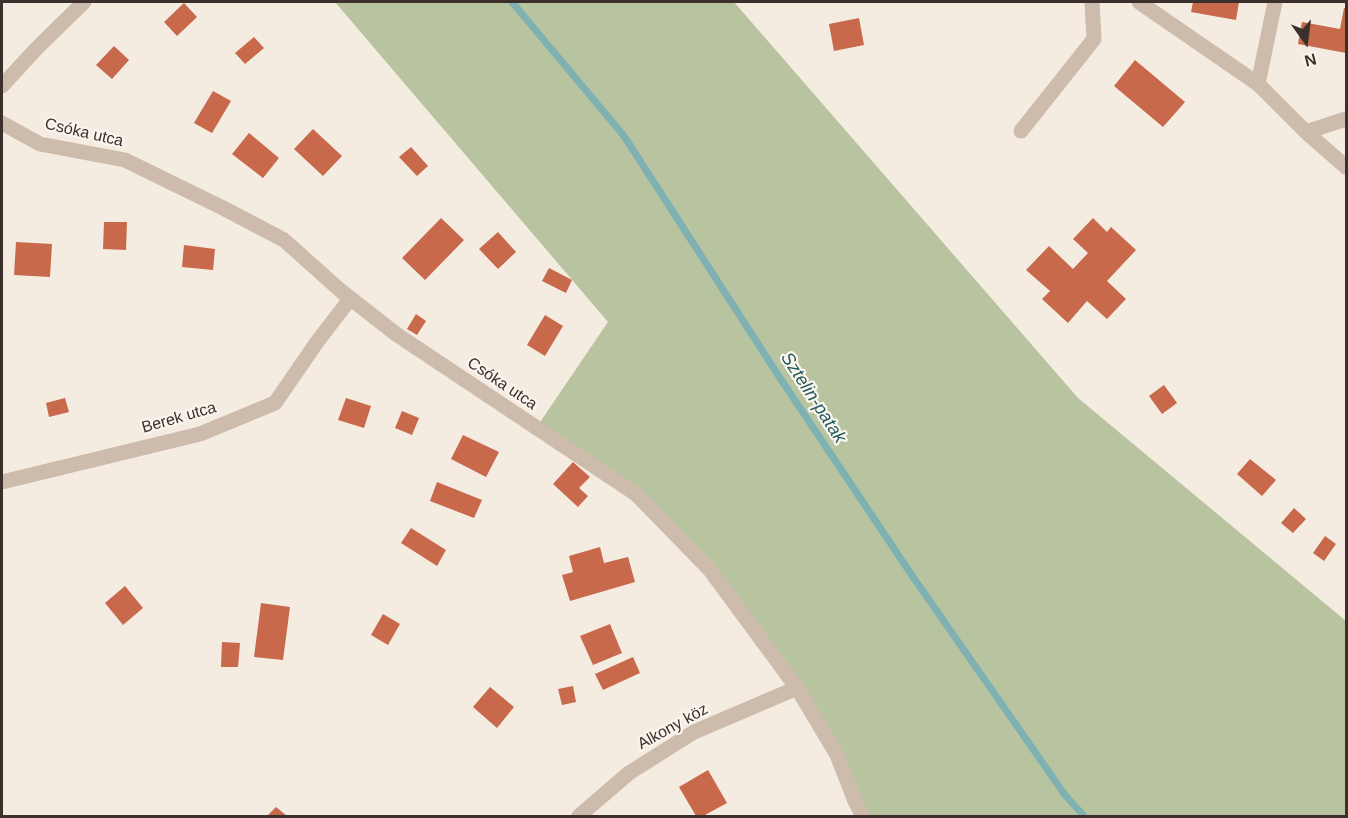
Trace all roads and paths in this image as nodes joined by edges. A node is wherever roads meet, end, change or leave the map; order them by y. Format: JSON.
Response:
{"nodes":[{"id":1,"x":84,"y":2,"type":"edge"},
{"id":2,"x":1092,"y":2,"type":"edge"},
{"id":3,"x":1139,"y":2,"type":"edge"},
{"id":4,"x":1275,"y":2,"type":"edge"},
{"id":5,"x":1258,"y":84,"type":"junction"},
{"id":6,"x":2,"y":86,"type":"edge"},
{"id":7,"x":1347,"y":119,"type":"edge"},
{"id":8,"x":2,"y":123,"type":"edge"},
{"id":9,"x":1022,"y":131,"type":"dead end"},
{"id":10,"x":1306,"y":132,"type":"junction"},
{"id":11,"x":1347,"y":167,"type":"edge"},
{"id":12,"x":350,"y":299,"type":"junction"},
{"id":13,"x":2,"y":482,"type":"edge"},
{"id":14,"x":797,"y":688,"type":"junction"},
{"id":15,"x":579,"y":816,"type":"edge"},
{"id":16,"x":863,"y":816,"type":"edge"}],
"edges":[{"from":1,"to":6,"type":"street"},
{"from":2,"to":9,"type":"street"},
{"from":3,"to":5,"type":"street"},
{"from":4,"to":5,"type":"street"},
{"from":5,"to":10,"type":"street"},
{"from":7,"to":10,"type":"street"},
{"from":8,"to":12,"type":"street","name":"Csóka utca"},
{"from":10,"to":11,"type":"street"},
{"from":12,"to":13,"type":"street","name":"Berek utca"},
{"from":12,"to":14,"type":"street","name":"Csóka utca"},
{"from":14,"to":15,"type":"street","name":"Alkony köz"},
{"from":14,"to":16,"type":"street","name":"Csóka utca"}]}
